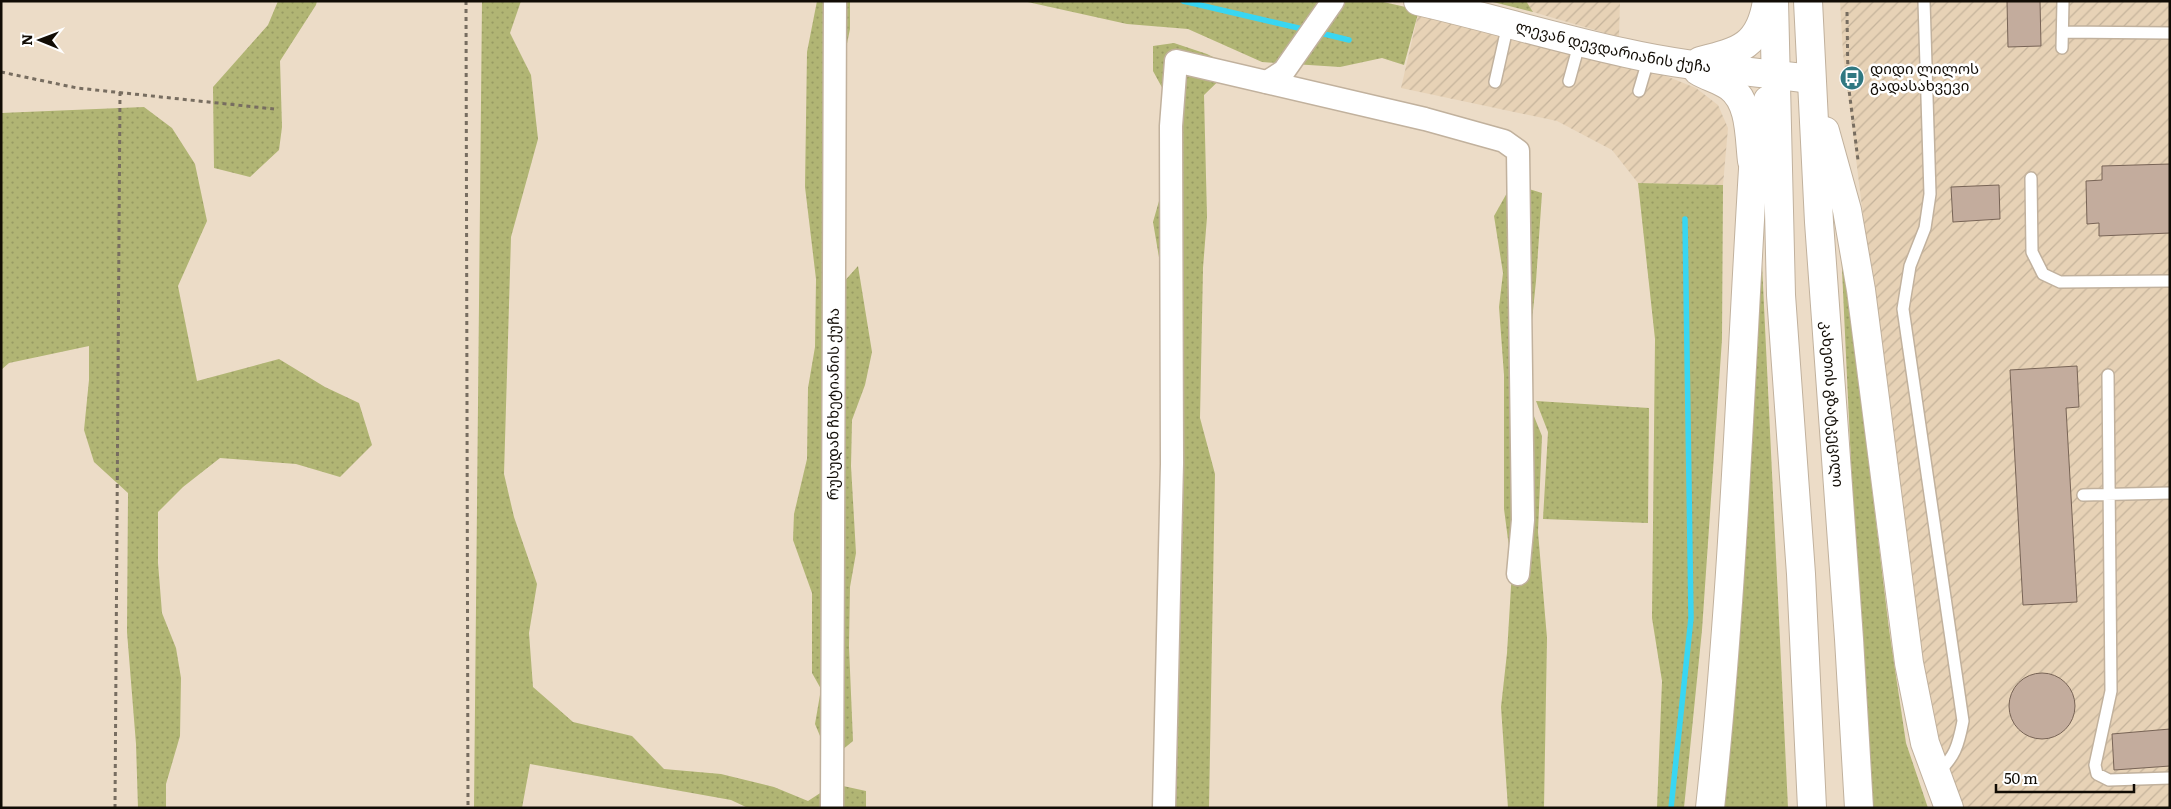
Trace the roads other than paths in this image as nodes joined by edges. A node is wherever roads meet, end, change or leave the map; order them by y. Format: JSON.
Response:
{"nodes":[{"id":1,"x":835,"y":1,"type":"edge"},
{"id":2,"x":1333,"y":1,"type":"edge"},
{"id":3,"x":1418,"y":1,"type":"edge"},
{"id":4,"x":1767,"y":1,"type":"edge"},
{"id":5,"x":1774,"y":1,"type":"edge"},
{"id":6,"x":1808,"y":1,"type":"edge"},
{"id":7,"x":1924,"y":1,"type":"edge"},
{"id":8,"x":2063,"y":1,"type":"edge"},
{"id":9,"x":1483,"y":8,"type":"edge"},
{"id":10,"x":1508,"y":22,"type":"junction"},
{"id":11,"x":2063,"y":32,"type":"junction"},
{"id":12,"x":2170,"y":33,"type":"edge"},
{"id":13,"x":1580,"y":41,"type":"junction"},
{"id":14,"x":2062,"y":48,"type":"dead end"},
{"id":15,"x":1649,"y":57,"type":"junction"},
{"id":16,"x":1686,"y":64,"type":"junction"},
{"id":17,"x":1776,"y":74,"type":"junction"},
{"id":18,"x":1811,"y":79,"type":"junction"},
{"id":19,"x":1267,"y":82,"type":"junction"},
{"id":20,"x":1495,"y":82,"type":"dead end"},
{"id":21,"x":1569,"y":82,"type":"dead end"},
{"id":22,"x":1639,"y":91,"type":"dead end"},
{"id":23,"x":1753,"y":170,"type":"junction"},
{"id":24,"x":2031,"y":178,"type":"dead end"},
{"id":25,"x":2170,"y":281,"type":"edge"},
{"id":26,"x":2108,"y":375,"type":"dead end"},
{"id":27,"x":2170,"y":493,"type":"edge"},
{"id":28,"x":2109,"y":494,"type":"junction"},
{"id":29,"x":2083,"y":495,"type":"dead end"},
{"id":30,"x":1518,"y":574,"type":"dead end"},
{"id":31,"x":1937,"y":774,"type":"junction"},
{"id":32,"x":2170,"y":778,"type":"edge"},
{"id":33,"x":832,"y":808,"type":"edge"},
{"id":34,"x":1164,"y":808,"type":"edge"},
{"id":35,"x":1710,"y":808,"type":"edge"},
{"id":36,"x":1812,"y":808,"type":"edge"},
{"id":37,"x":1859,"y":808,"type":"edge"},
{"id":38,"x":1949,"y":808,"type":"edge"}],
"edges":[{"from":1,"to":33,"type":"street","name":"რუსუდან ჩხეტიანის ქუჩა"},
{"from":2,"to":19,"type":"street"},
{"from":3,"to":9,"type":"main road","name":"ლევან დევდარიანის ქუჩა"},
{"from":4,"to":16,"type":"main road"},
{"from":5,"to":17,"type":"main road"},
{"from":6,"to":18,"type":"main road","name":"კახეთის გზატკეცილი"},
{"from":7,"to":31,"type":"lane"},
{"from":8,"to":11,"type":"lane"},
{"from":9,"to":10,"type":"main road","name":"ლევან დევდარიანის ქუჩა"},
{"from":10,"to":13,"type":"main road","name":"ლევან დევდარიანის ქუჩა"},
{"from":10,"to":20,"type":"lane"},
{"from":11,"to":12,"type":"lane"},
{"from":11,"to":14,"type":"lane"},
{"from":13,"to":15,"type":"main road","name":"ლევან დევდარიანის ქუჩა"},
{"from":13,"to":21,"type":"lane"},
{"from":15,"to":16,"type":"main road","name":"ლევან დევდარიანის ქუჩა"},
{"from":15,"to":22,"type":"lane"},
{"from":16,"to":17,"type":"main road","name":"ლევან დევდარიანის ქუჩა"},
{"from":16,"to":23,"type":"main road"},
{"from":17,"to":18,"type":"main road","name":"ლევან დევდარიანის ქუჩა"},
{"from":17,"to":23,"type":"main road"},
{"from":17,"to":36,"type":"main road"},
{"from":18,"to":31,"type":"main road"},
{"from":18,"to":37,"type":"main road","name":"კახეთის გზატკეცილი"},
{"from":19,"to":30,"type":"street"},
{"from":19,"to":34,"type":"street"},
{"from":23,"to":35,"type":"main road"},
{"from":24,"to":25,"type":"lane"},
{"from":26,"to":28,"type":"lane"},
{"from":27,"to":28,"type":"lane"},
{"from":28,"to":29,"type":"lane"},
{"from":28,"to":32,"type":"lane"},
{"from":31,"to":38,"type":"main road"}]}
